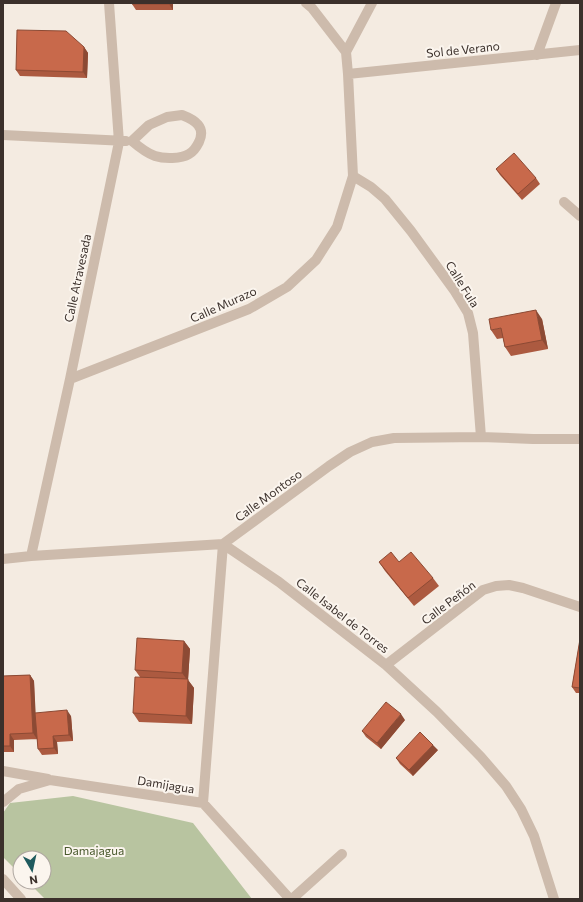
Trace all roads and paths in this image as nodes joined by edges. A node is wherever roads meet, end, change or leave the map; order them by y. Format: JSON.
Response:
{"nodes":[{"id":1,"x":109,"y":3,"type":"edge"},
{"id":2,"x":306,"y":3,"type":"edge"},
{"id":3,"x":372,"y":3,"type":"edge"},
{"id":4,"x":556,"y":3,"type":"edge"},
{"id":5,"x":580,"y":50,"type":"edge"},
{"id":6,"x":346,"y":52,"type":"junction"},
{"id":7,"x":537,"y":55,"type":"junction"},
{"id":8,"x":348,"y":74,"type":"junction"},
{"id":9,"x":3,"y":135,"type":"edge"},
{"id":10,"x":132,"y":141,"type":"junction"},
{"id":11,"x":119,"y":142,"type":"junction"},
{"id":12,"x":353,"y":176,"type":"junction"},
{"id":13,"x":564,"y":202,"type":"dead end"},
{"id":14,"x":580,"y":216,"type":"edge"},
{"id":15,"x":70,"y":379,"type":"junction"},
{"id":16,"x":481,"y":437,"type":"junction"},
{"id":17,"x":580,"y":438,"type":"edge"},
{"id":18,"x":223,"y":544,"type":"junction"},
{"id":19,"x":31,"y":556,"type":"junction"},
{"id":20,"x":3,"y":559,"type":"edge"},
{"id":21,"x":580,"y":607,"type":"edge"},
{"id":22,"x":386,"y":665,"type":"junction"},
{"id":23,"x":3,"y":771,"type":"edge"},
{"id":24,"x":50,"y":780,"type":"junction"},
{"id":25,"x":3,"y":802,"type":"edge"},
{"id":26,"x":203,"y":803,"type":"junction"},
{"id":27,"x":342,"y":854,"type":"dead end"},
{"id":28,"x":3,"y":879,"type":"edge"},
{"id":29,"x":21,"y":899,"type":"edge"},
{"id":30,"x":291,"y":899,"type":"edge"},
{"id":31,"x":554,"y":899,"type":"edge"}],
"edges":[{"from":1,"to":11,"type":"street","name":"Calle Atravesada"},
{"from":2,"to":6,"type":"street"},
{"from":3,"to":6,"type":"street"},
{"from":4,"to":7,"type":"street"},
{"from":5,"to":7,"type":"street","name":"Sol de Verano"},
{"from":6,"to":8,"type":"street","name":"Calle Murazo"},
{"from":7,"to":8,"type":"street","name":"Sol de Verano"},
{"from":8,"to":12,"type":"street","name":"Calle Murazo"},
{"from":9,"to":11,"type":"street"},
{"from":10,"to":10,"type":"street"},
{"from":10,"to":11,"type":"street"},
{"from":11,"to":15,"type":"street","name":"Calle Atravesada"},
{"from":12,"to":15,"type":"street","name":"Calle Murazo"},
{"from":12,"to":16,"type":"street","name":"Calle Fula"},
{"from":13,"to":14,"type":"street"},
{"from":15,"to":19,"type":"street","name":"Calle Atravesada"},
{"from":16,"to":17,"type":"street","name":"Calle Montoso"},
{"from":16,"to":18,"type":"street","name":"Calle Montoso"},
{"from":18,"to":19,"type":"street"},
{"from":18,"to":22,"type":"street","name":"Calle Isabel de Torres"},
{"from":18,"to":26,"type":"street"},
{"from":19,"to":20,"type":"street"},
{"from":21,"to":22,"type":"street","name":"Calle Peñón"},
{"from":22,"to":31,"type":"street","name":"Calle Isabel de Torres"},
{"from":23,"to":24,"type":"street"},
{"from":24,"to":25,"type":"street","name":"Damijagua"},
{"from":24,"to":26,"type":"street","name":"Damijagua"},
{"from":26,"to":30,"type":"street","name":"Damijagua"},
{"from":27,"to":30,"type":"street"},
{"from":28,"to":29,"type":"street"}]}
